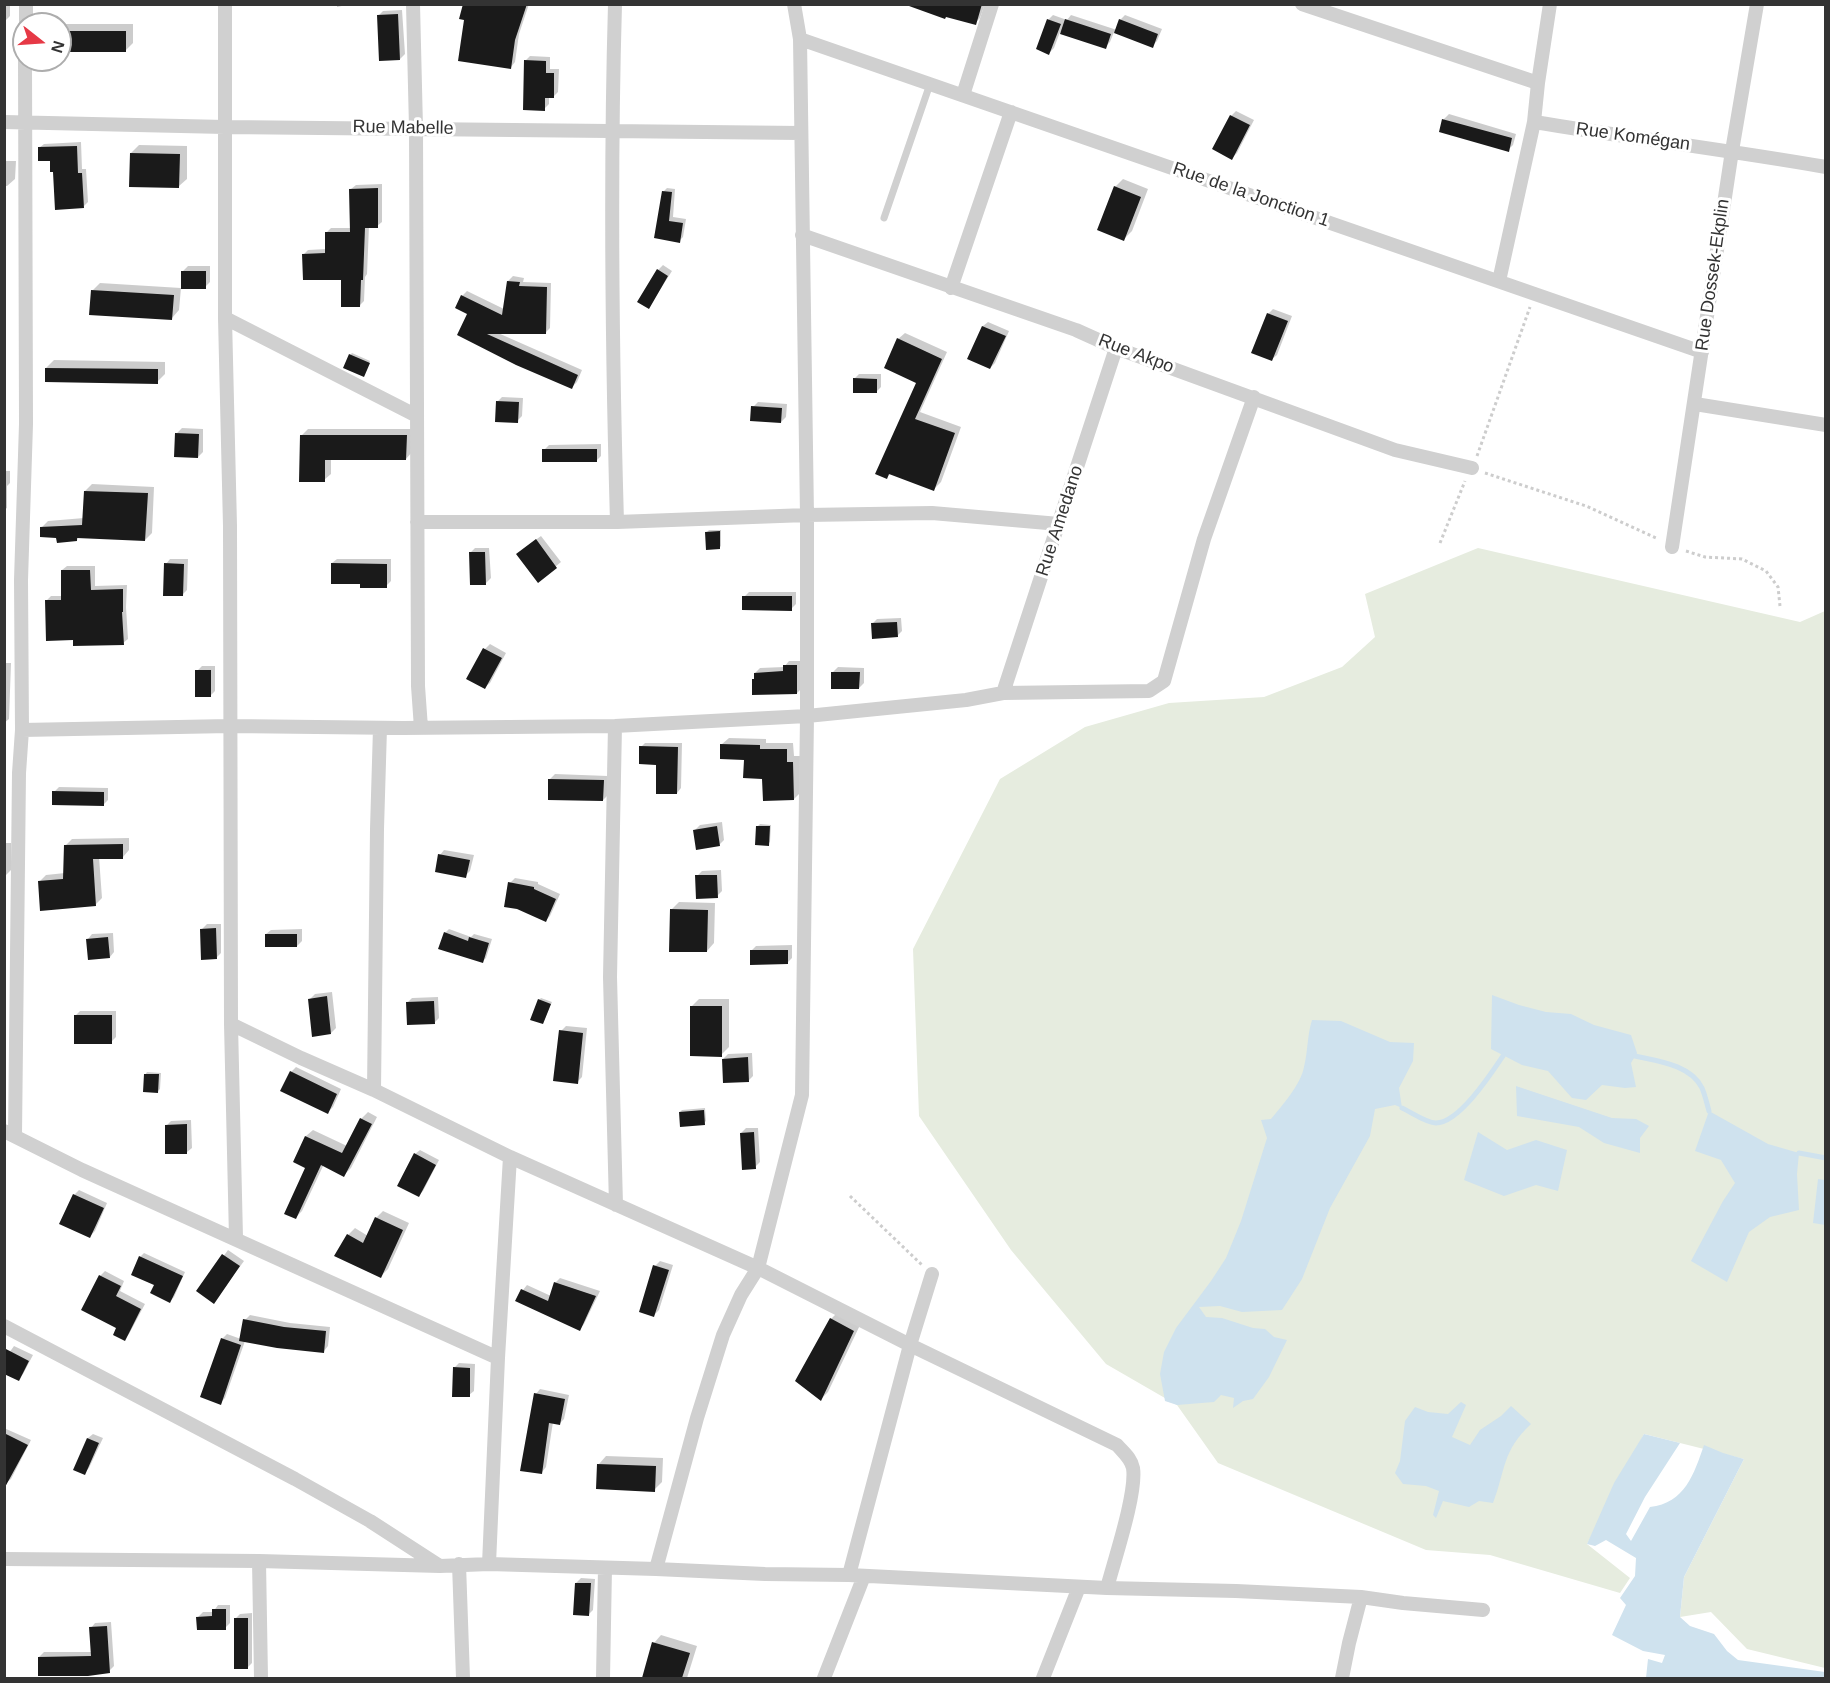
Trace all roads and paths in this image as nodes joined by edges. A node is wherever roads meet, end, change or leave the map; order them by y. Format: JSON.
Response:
{"nodes":[{"id":1,"x":225,"y":4,"type":"edge"},
{"id":2,"x":413,"y":4,"type":"edge"},
{"id":3,"x":615,"y":4,"type":"edge"},
{"id":4,"x":794,"y":4,"type":"edge"},
{"id":5,"x":992,"y":4,"type":"edge"},
{"id":6,"x":1302,"y":4,"type":"edge"},
{"id":7,"x":1550,"y":4,"type":"edge"},
{"id":8,"x":1757,"y":4,"type":"edge"},
{"id":9,"x":800,"y":39,"type":"junction"},
{"id":10,"x":25,"y":72,"type":"edge"},
{"id":11,"x":1538,"y":83,"type":"junction"},
{"id":12,"x":930,"y":84,"type":"junction"},
{"id":13,"x":963,"y":95,"type":"junction"},
{"id":14,"x":1011,"y":112,"type":"junction"},
{"id":15,"x":4,"y":122,"type":"edge"},
{"id":16,"x":24,"y":122,"type":"junction"},
{"id":17,"x":1534,"y":122,"type":"junction"},
{"id":18,"x":225,"y":128,"type":"junction"},
{"id":19,"x":416,"y":128,"type":"junction"},
{"id":20,"x":611,"y":132,"type":"junction"},
{"id":21,"x":801,"y":133,"type":"junction"},
{"id":22,"x":1732,"y":151,"type":"junction"},
{"id":23,"x":1826,"y":167,"type":"edge"},
{"id":24,"x":884,"y":218,"type":"dead end"},
{"id":25,"x":802,"y":235,"type":"junction"},
{"id":26,"x":1499,"y":281,"type":"junction"},
{"id":27,"x":951,"y":288,"type":"junction"},
{"id":28,"x":1535,"y":294,"type":"junction"},
{"id":29,"x":225,"y":318,"type":"junction"},
{"id":30,"x":1116,"y":348,"type":"junction"},
{"id":31,"x":1702,"y":352,"type":"junction"},
{"id":32,"x":1500,"y":394,"type":"dead end"},
{"id":33,"x":1254,"y":397,"type":"junction"},
{"id":34,"x":1695,"y":404,"type":"junction"},
{"id":35,"x":417,"y":416,"type":"junction"},
{"id":36,"x":1826,"y":424,"type":"edge"},
{"id":37,"x":1472,"y":468,"type":"joint"},
{"id":38,"x":807,"y":515,"type":"junction"},
{"id":39,"x":417,"y":522,"type":"junction"},
{"id":40,"x":617,"y":522,"type":"junction"},
{"id":41,"x":1059,"y":524,"type":"junction"},
{"id":42,"x":1672,"y":547,"type":"junction"},
{"id":43,"x":1780,"y":606,"type":"dead end"},
{"id":44,"x":1003,"y":693,"type":"junction"},
{"id":45,"x":807,"y":716,"type":"junction"},
{"id":46,"x":230,"y":726,"type":"junction"},
{"id":47,"x":615,"y":726,"type":"junction"},
{"id":48,"x":380,"y":728,"type":"junction"},
{"id":49,"x":421,"y":728,"type":"junction"},
{"id":50,"x":22,"y":730,"type":"junction"},
{"id":51,"x":19,"y":773,"type":"junction"},
{"id":52,"x":4,"y":774,"type":"edge"},
{"id":53,"x":231,"y":1024,"type":"junction"},
{"id":54,"x":374,"y":1090,"type":"junction"},
{"id":55,"x":10,"y":1133,"type":"edge"},
{"id":56,"x":510,"y":1157,"type":"junction"},
{"id":57,"x":850,"y":1196,"type":"dead end"},
{"id":58,"x":616,"y":1205,"type":"junction"},
{"id":59,"x":236,"y":1238,"type":"junction"},
{"id":60,"x":758,"y":1268,"type":"junction"},
{"id":61,"x":932,"y":1274,"type":"joint"},
{"id":62,"x":4,"y":1326,"type":"edge"},
{"id":63,"x":910,"y":1345,"type":"junction"},
{"id":64,"x":498,"y":1358,"type":"junction"},
{"id":65,"x":4,"y":1548,"type":"edge"},
{"id":66,"x":25,"y":1558,"type":"junction"},
{"id":67,"x":4,"y":1559,"type":"edge"},
{"id":68,"x":259,"y":1561,"type":"junction"},
{"id":69,"x":459,"y":1564,"type":"junction"},
{"id":70,"x":489,"y":1564,"type":"junction"},
{"id":71,"x":440,"y":1566,"type":"junction"},
{"id":72,"x":605,"y":1568,"type":"junction"},
{"id":73,"x":656,"y":1569,"type":"junction"},
{"id":74,"x":849,"y":1575,"type":"junction"},
{"id":75,"x":864,"y":1576,"type":"junction"},
{"id":76,"x":1079,"y":1587,"type":"junction"},
{"id":77,"x":1107,"y":1588,"type":"junction"},
{"id":78,"x":1361,"y":1597,"type":"junction"},
{"id":79,"x":1483,"y":1610,"type":"dead end"},
{"id":80,"x":261,"y":1678,"type":"edge"},
{"id":81,"x":463,"y":1678,"type":"edge"},
{"id":82,"x":603,"y":1678,"type":"edge"},
{"id":83,"x":824,"y":1678,"type":"edge"},
{"id":84,"x":1043,"y":1678,"type":"edge"},
{"id":85,"x":1342,"y":1678,"type":"edge"}],
"edges":[{"from":1,"to":18,"type":"street"},
{"from":2,"to":19,"type":"street"},
{"from":3,"to":20,"type":"street"},
{"from":4,"to":9,"type":"street"},
{"from":5,"to":13,"type":"street"},
{"from":6,"to":11,"type":"street"},
{"from":7,"to":11,"type":"street"},
{"from":8,"to":22,"type":"street","name":"Rue Dossek-Ekplin"},
{"from":9,"to":12,"type":"street","name":"Rue de la Jonction 1"},
{"from":9,"to":21,"type":"street"},
{"from":10,"to":16,"type":"street"},
{"from":11,"to":17,"type":"street"},
{"from":12,"to":13,"type":"street","name":"Rue de la Jonction 1"},
{"from":12,"to":24,"type":"lane"},
{"from":13,"to":14,"type":"street","name":"Rue de la Jonction 1"},
{"from":14,"to":26,"type":"street","name":"Rue de la Jonction 1"},
{"from":14,"to":27,"type":"street"},
{"from":15,"to":16,"type":"street","name":"Rue Mabelle"},
{"from":16,"to":18,"type":"street","name":"Rue Mabelle"},
{"from":16,"to":50,"type":"street"},
{"from":17,"to":22,"type":"street","name":"Rue Komégan"},
{"from":17,"to":26,"type":"street"},
{"from":18,"to":19,"type":"street","name":"Rue Mabelle"},
{"from":18,"to":29,"type":"street"},
{"from":19,"to":20,"type":"street","name":"Rue Mabelle"},
{"from":19,"to":35,"type":"street"},
{"from":20,"to":21,"type":"street","name":"Rue Mabelle"},
{"from":20,"to":40,"type":"street"},
{"from":21,"to":25,"type":"street"},
{"from":22,"to":23,"type":"street","name":"Rue Komégan"},
{"from":22,"to":31,"type":"street","name":"Rue Dossek-Ekplin"},
{"from":25,"to":27,"type":"street","name":"Rue Akpo"},
{"from":25,"to":38,"type":"street"},
{"from":26,"to":28,"type":"street","name":"Rue de la Jonction 1"},
{"from":27,"to":30,"type":"street","name":"Rue Akpo"},
{"from":28,"to":31,"type":"street","name":"Rue de la Jonction 1"},
{"from":28,"to":32,"type":"path"},
{"from":29,"to":35,"type":"street"},
{"from":29,"to":46,"type":"street"},
{"from":30,"to":33,"type":"street","name":"Rue Akpo"},
{"from":30,"to":41,"type":"street","name":"Rue Amedano"},
{"from":31,"to":34,"type":"street","name":"Rue Dossek-Ekplin"},
{"from":33,"to":37,"type":"street","name":"Rue Akpo"},
{"from":33,"to":44,"type":"street"},
{"from":34,"to":36,"type":"street"},
{"from":34,"to":42,"type":"street","name":"Rue Dossek-Ekplin"},
{"from":35,"to":39,"type":"street"},
{"from":37,"to":42,"type":"path"},
{"from":38,"to":40,"type":"street"},
{"from":38,"to":41,"type":"street"},
{"from":38,"to":45,"type":"street"},
{"from":39,"to":40,"type":"street"},
{"from":39,"to":49,"type":"street"},
{"from":41,"to":44,"type":"street","name":"Rue Amedano"},
{"from":42,"to":43,"type":"path"},
{"from":44,"to":45,"type":"street"},
{"from":45,"to":47,"type":"street"},
{"from":45,"to":60,"type":"street"},
{"from":46,"to":48,"type":"street"},
{"from":46,"to":50,"type":"street"},
{"from":46,"to":53,"type":"street"},
{"from":47,"to":49,"type":"street"},
{"from":47,"to":58,"type":"street"},
{"from":48,"to":49,"type":"street"},
{"from":48,"to":54,"type":"street"},
{"from":50,"to":51,"type":"street"},
{"from":51,"to":52,"type":"street"},
{"from":51,"to":55,"type":"street"},
{"from":53,"to":54,"type":"street"},
{"from":53,"to":59,"type":"street"},
{"from":54,"to":56,"type":"street"},
{"from":55,"to":59,"type":"street"},
{"from":56,"to":58,"type":"street"},
{"from":56,"to":64,"type":"street"},
{"from":57,"to":61,"type":"path"},
{"from":58,"to":60,"type":"street"},
{"from":59,"to":64,"type":"street"},
{"from":60,"to":63,"type":"street"},
{"from":60,"to":73,"type":"street"},
{"from":61,"to":63,"type":"street"},
{"from":62,"to":71,"type":"street"},
{"from":63,"to":74,"type":"street"},
{"from":63,"to":77,"type":"street"},
{"from":64,"to":70,"type":"street"},
{"from":65,"to":66,"type":"street"},
{"from":66,"to":67,"type":"street"},
{"from":66,"to":68,"type":"street"},
{"from":68,"to":71,"type":"street"},
{"from":68,"to":80,"type":"street"},
{"from":69,"to":70,"type":"street"},
{"from":69,"to":71,"type":"street"},
{"from":69,"to":81,"type":"street"},
{"from":70,"to":72,"type":"street"},
{"from":72,"to":73,"type":"street"},
{"from":72,"to":82,"type":"street"},
{"from":73,"to":74,"type":"street"},
{"from":74,"to":75,"type":"street"},
{"from":75,"to":76,"type":"street"},
{"from":75,"to":83,"type":"street"},
{"from":76,"to":77,"type":"street"},
{"from":76,"to":84,"type":"street"},
{"from":77,"to":78,"type":"street"},
{"from":78,"to":79,"type":"street"},
{"from":78,"to":85,"type":"street"}]}
